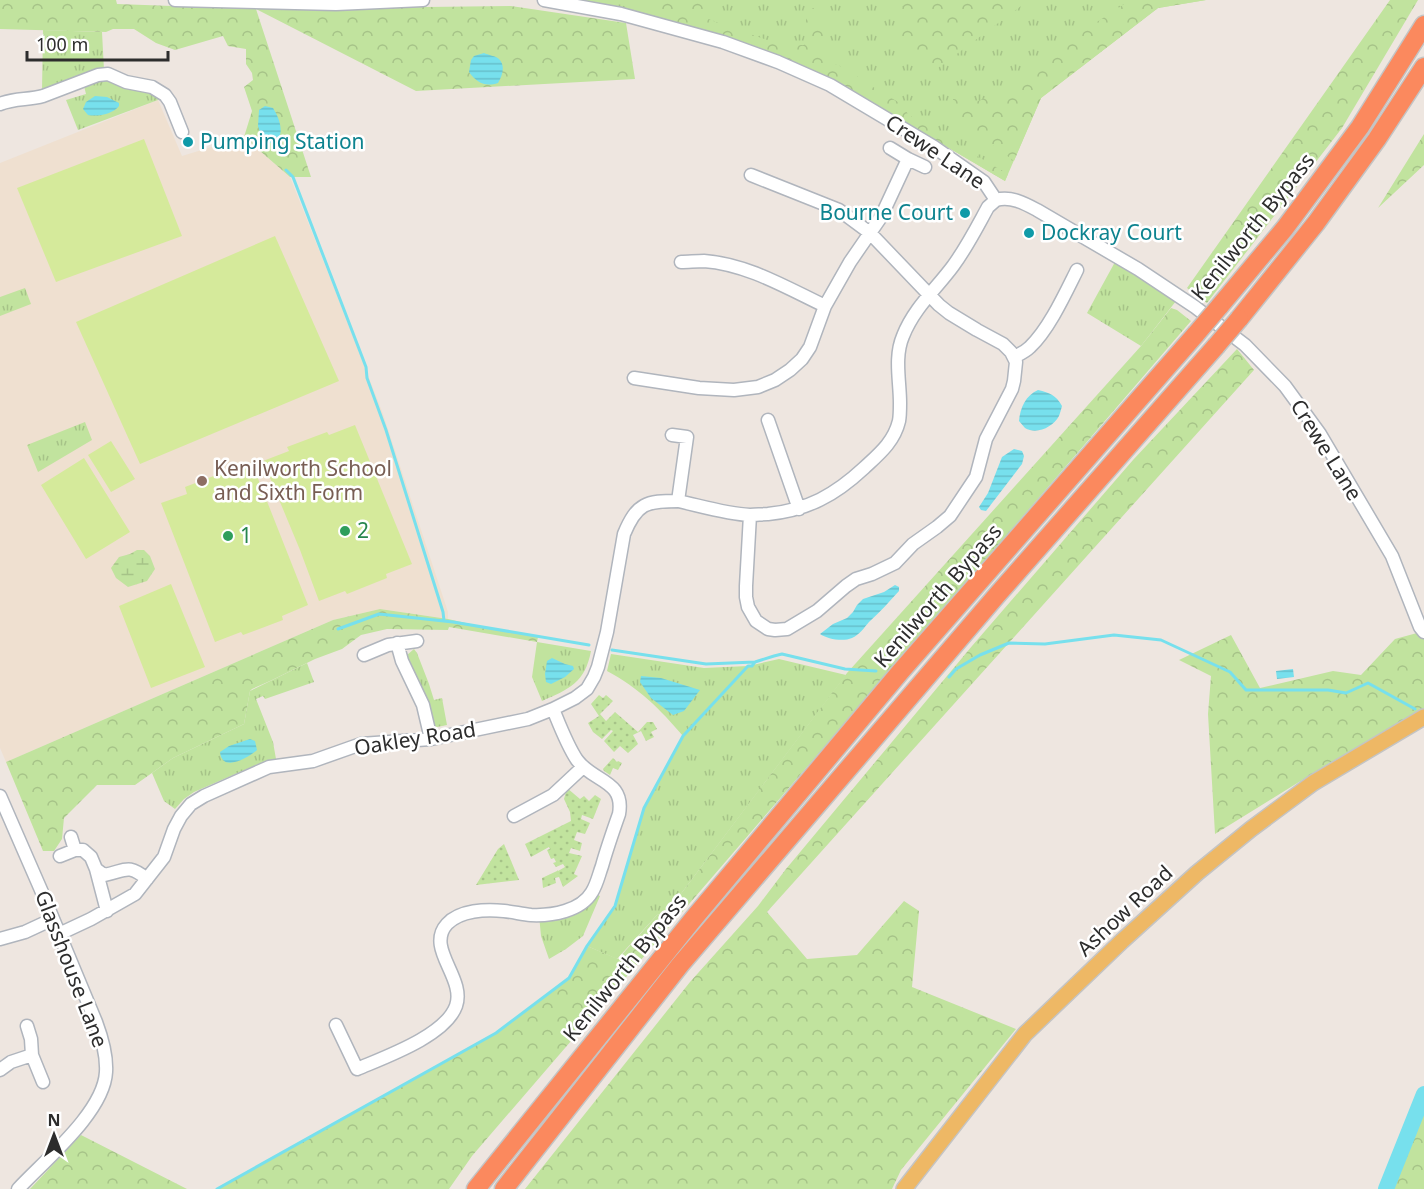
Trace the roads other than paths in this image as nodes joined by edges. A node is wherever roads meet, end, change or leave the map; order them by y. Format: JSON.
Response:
{"nodes":[{"id":1,"x":175,"y":0,"type":"edge"},
{"id":2,"x":423,"y":0,"type":"edge"},
{"id":3,"x":544,"y":0,"type":"edge"},
{"id":4,"x":1424,"y":25,"type":"edge"},
{"id":5,"x":1424,"y":67,"type":"edge"},
{"id":6,"x":0,"y":104,"type":"edge"},
{"id":7,"x":182,"y":132,"type":"dead end"},
{"id":8,"x":890,"y":148,"type":"dead end"},
{"id":9,"x":908,"y":159,"type":"junction"},
{"id":10,"x":925,"y":167,"type":"dead end"},
{"id":11,"x":751,"y":175,"type":"dead end"},
{"id":12,"x":996,"y":200,"type":"junction"},
{"id":13,"x":870,"y":232,"type":"junction"},
{"id":14,"x":681,"y":262,"type":"dead end"},
{"id":15,"x":1077,"y":270,"type":"dead end"},
{"id":16,"x":929,"y":294,"type":"junction"},
{"id":17,"x":825,"y":306,"type":"junction"},
{"id":18,"x":1014,"y":357,"type":"junction"},
{"id":19,"x":634,"y":378,"type":"dead end"},
{"id":20,"x":768,"y":420,"type":"dead end"},
{"id":21,"x":672,"y":435,"type":"dead end"},
{"id":22,"x":678,"y":501,"type":"junction"},
{"id":23,"x":799,"y":509,"type":"junction"},
{"id":24,"x":750,"y":515,"type":"junction"},
{"id":25,"x":1424,"y":632,"type":"edge"},
{"id":26,"x":417,"y":641,"type":"dead end"},
{"id":27,"x":397,"y":643,"type":"junction"},
{"id":28,"x":364,"y":655,"type":"dead end"},
{"id":29,"x":553,"y":709,"type":"junction"},
{"id":30,"x":1424,"y":717,"type":"edge"},
{"id":31,"x":431,"y":740,"type":"junction"},
{"id":32,"x":583,"y":767,"type":"junction"},
{"id":33,"x":0,"y":796,"type":"edge"},
{"id":34,"x":514,"y":816,"type":"dead end"},
{"id":35,"x":71,"y":837,"type":"dead end"},
{"id":36,"x":75,"y":850,"type":"junction"},
{"id":37,"x":60,"y":856,"type":"dead end"},
{"id":38,"x":96,"y":869,"type":"junction"},
{"id":39,"x":144,"y":883,"type":"junction"},
{"id":40,"x":107,"y":911,"type":"junction"},
{"id":41,"x":53,"y":919,"type":"junction"},
{"id":42,"x":59,"y":934,"type":"junction"},
{"id":43,"x":0,"y":939,"type":"edge"},
{"id":44,"x":336,"y":1025,"type":"dead end"},
{"id":45,"x":27,"y":1026,"type":"dead end"},
{"id":46,"x":32,"y":1055,"type":"junction"},
{"id":47,"x":0,"y":1070,"type":"edge"},
{"id":48,"x":43,"y":1082,"type":"dead end"},
{"id":49,"x":18,"y":1189,"type":"edge"},
{"id":50,"x":476,"y":1189,"type":"edge"},
{"id":51,"x":504,"y":1189,"type":"edge"},
{"id":52,"x":904,"y":1189,"type":"edge"}],
"edges":[{"from":1,"to":2,"type":"street"},
{"from":3,"to":12,"type":"street","name":"Crewe Lane"},
{"from":4,"to":50,"type":"highway","name":"Kenilworth Bypass","bridge":true},
{"from":5,"to":51,"type":"highway","name":"Kenilworth Bypass","bridge":true},
{"from":6,"to":7,"type":"street"},
{"from":8,"to":9,"type":"street"},
{"from":9,"to":10,"type":"street"},
{"from":9,"to":13,"type":"street"},
{"from":11,"to":13,"type":"street"},
{"from":12,"to":16,"type":"street"},
{"from":12,"to":25,"type":"street","name":"Crewe Lane"},
{"from":13,"to":16,"type":"street"},
{"from":13,"to":17,"type":"street"},
{"from":14,"to":17,"type":"street"},
{"from":15,"to":18,"type":"street"},
{"from":16,"to":18,"type":"street"},
{"from":16,"to":23,"type":"street"},
{"from":17,"to":19,"type":"street"},
{"from":18,"to":24,"type":"street"},
{"from":20,"to":23,"type":"street"},
{"from":21,"to":22,"type":"street"},
{"from":22,"to":24,"type":"street"},
{"from":22,"to":29,"type":"street","name":"Oakley Road"},
{"from":23,"to":24,"type":"street"},
{"from":26,"to":27,"type":"street"},
{"from":27,"to":28,"type":"street"},
{"from":27,"to":31,"type":"street"},
{"from":29,"to":31,"type":"street","name":"Oakley Road"},
{"from":29,"to":32,"type":"street"},
{"from":30,"to":52,"type":"main road","name":"Ashow Road"},
{"from":31,"to":39,"type":"street","name":"Oakley Road"},
{"from":32,"to":34,"type":"street"},
{"from":32,"to":44,"type":"street"},
{"from":33,"to":41,"type":"street","name":"Glasshouse Lane"},
{"from":35,"to":36,"type":"street"},
{"from":36,"to":37,"type":"street"},
{"from":36,"to":38,"type":"street"},
{"from":38,"to":39,"type":"street"},
{"from":38,"to":40,"type":"street"},
{"from":39,"to":40,"type":"street","name":"Oakley Road"},
{"from":40,"to":42,"type":"street","name":"Oakley Road"},
{"from":41,"to":42,"type":"street","name":"Glasshouse Lane"},
{"from":41,"to":43,"type":"street"},
{"from":42,"to":49,"type":"street","name":"Glasshouse Lane"},
{"from":45,"to":46,"type":"street"},
{"from":46,"to":47,"type":"street"},
{"from":46,"to":48,"type":"street"}]}
